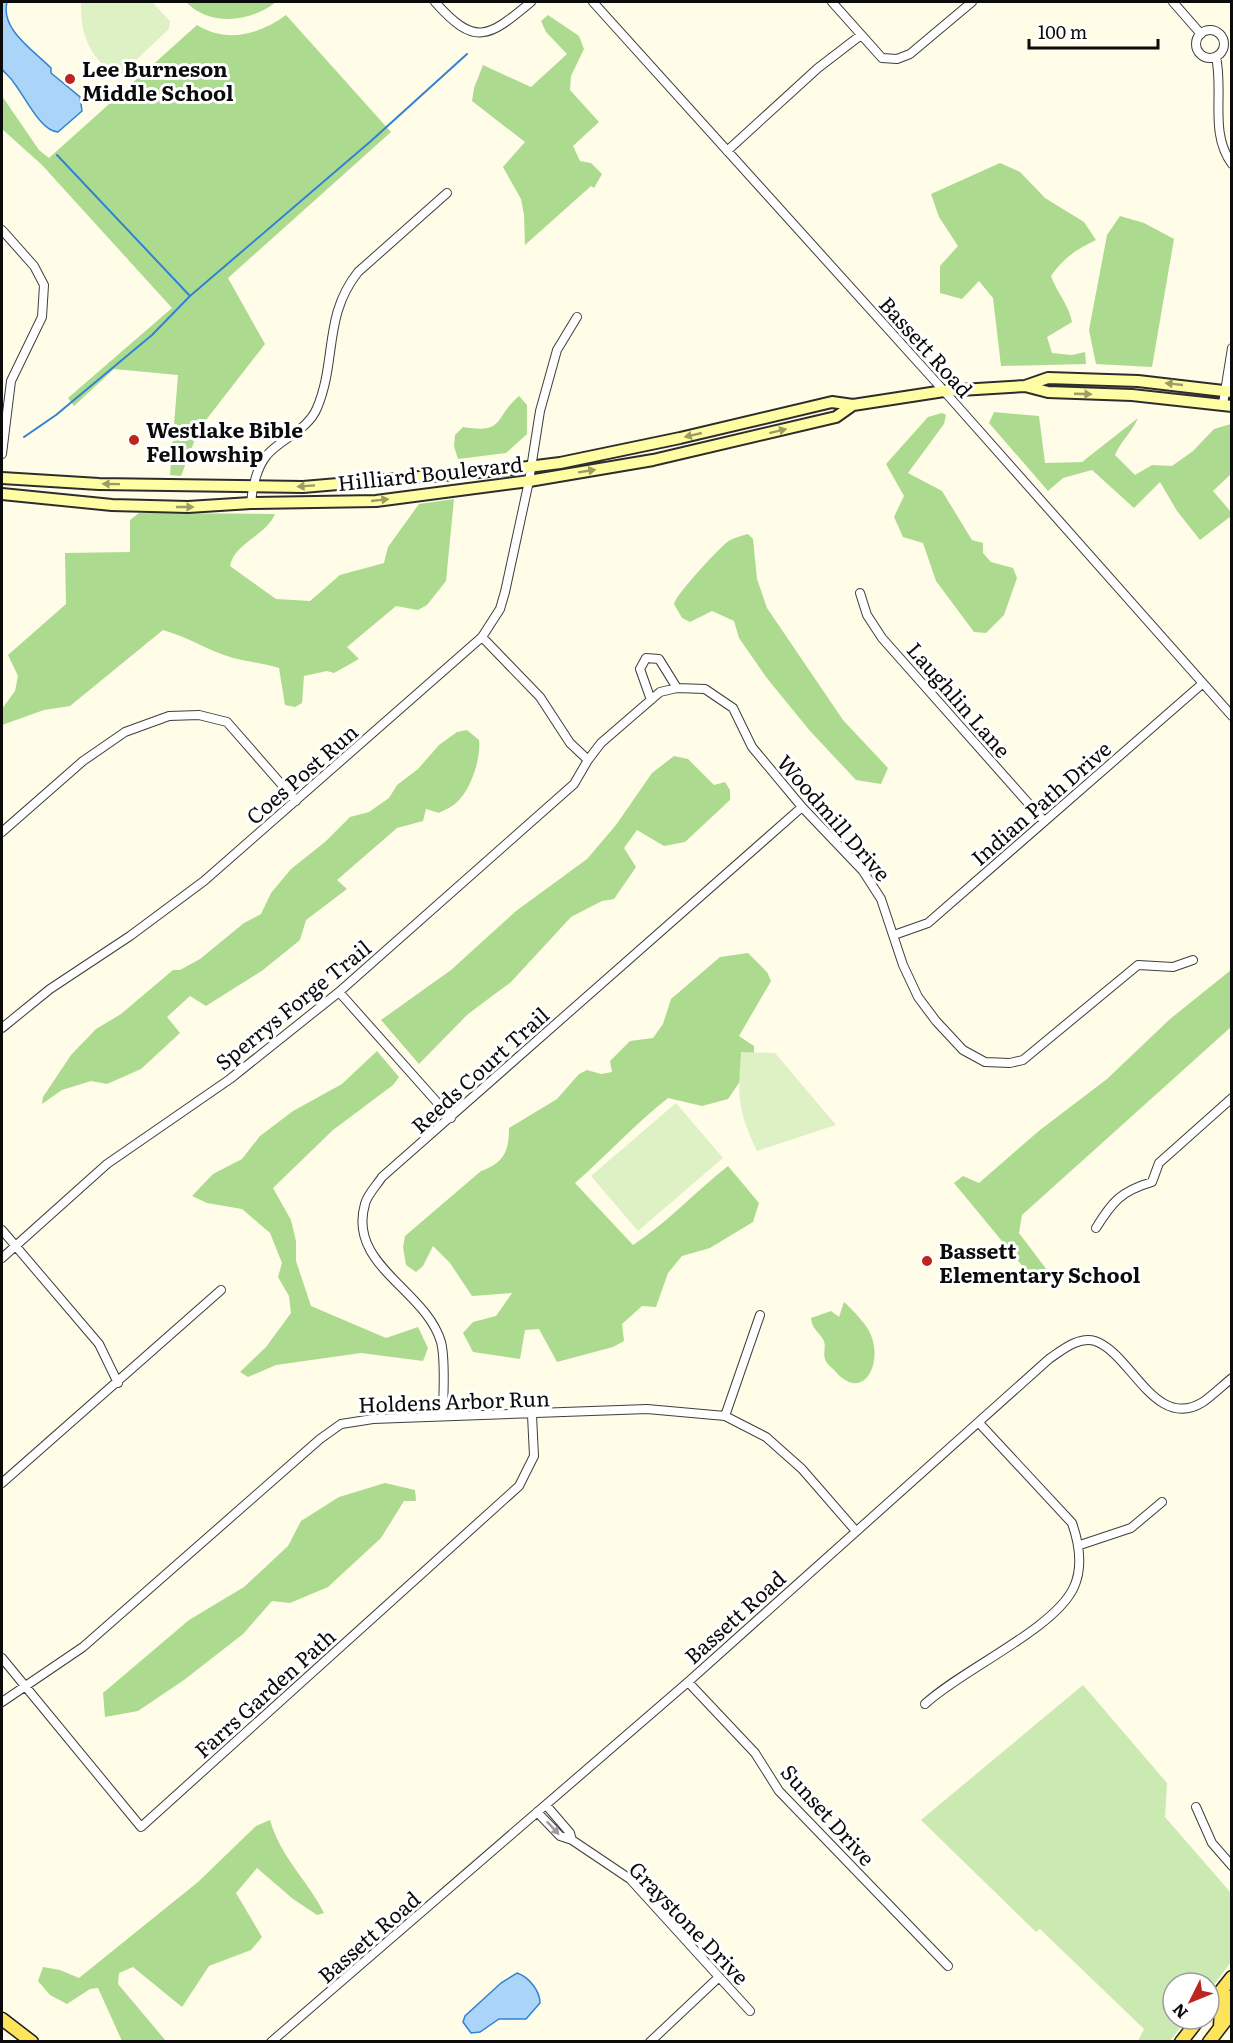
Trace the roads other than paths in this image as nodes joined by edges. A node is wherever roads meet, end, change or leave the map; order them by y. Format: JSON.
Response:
{"nodes":[{"id":1,"x":435,"y":2,"type":"edge"},
{"id":2,"x":531,"y":2,"type":"edge"},
{"id":3,"x":593,"y":2,"type":"edge"},
{"id":4,"x":832,"y":2,"type":"edge"},
{"id":5,"x":972,"y":2,"type":"edge"},
{"id":6,"x":1173,"y":2,"type":"edge"},
{"id":7,"x":1201,"y":34,"type":"junction"},
{"id":8,"x":861,"y":35,"type":"junction"},
{"id":9,"x":1216,"y":57,"type":"junction"},
{"id":10,"x":727,"y":151,"type":"junction"},
{"id":11,"x":1232,"y":164,"type":"edge"},
{"id":12,"x":447,"y":193,"type":"dead end"},
{"id":13,"x":2,"y":230,"type":"edge"},
{"id":14,"x":577,"y":317,"type":"dead end"},
{"id":15,"x":1232,"y":348,"type":"edge"},
{"id":16,"x":1025,"y":386,"type":"junction"},
{"id":17,"x":944,"y":391,"type":"junction"},
{"id":18,"x":1228,"y":392,"type":"edge"},
{"id":19,"x":853,"y":405,"type":"junction"},
{"id":20,"x":1227,"y":405,"type":"edge"},
{"id":21,"x":2,"y":454,"type":"edge"},
{"id":22,"x":530,"y":475,"type":"junction"},
{"id":23,"x":2,"y":478,"type":"edge"},
{"id":24,"x":252,"y":487,"type":"junction"},
{"id":25,"x":2,"y":495,"type":"edge"},
{"id":26,"x":251,"y":503,"type":"junction"},
{"id":27,"x":860,"y":593,"type":"dead end"},
{"id":28,"x":482,"y":637,"type":"junction"},
{"id":29,"x":1202,"y":684,"type":"junction"},
{"id":30,"x":677,"y":688,"type":"junction"},
{"id":31,"x":651,"y":700,"type":"junction"},
{"id":32,"x":1232,"y":716,"type":"edge"},
{"id":33,"x":588,"y":760,"type":"junction"},
{"id":34,"x":296,"y":801,"type":"junction"},
{"id":35,"x":802,"y":807,"type":"junction"},
{"id":36,"x":1044,"y":821,"type":"junction"},
{"id":37,"x":2,"y":832,"type":"edge"},
{"id":38,"x":894,"y":935,"type":"junction"},
{"id":39,"x":1193,"y":960,"type":"dead end"},
{"id":40,"x":339,"y":992,"type":"junction"},
{"id":41,"x":2,"y":1028,"type":"edge"},
{"id":42,"x":1232,"y":1098,"type":"edge"},
{"id":43,"x":451,"y":1118,"type":"junction"},
{"id":44,"x":1096,"y":1228,"type":"dead end"},
{"id":45,"x":2,"y":1230,"type":"edge"},
{"id":46,"x":15,"y":1246,"type":"junction"},
{"id":47,"x":2,"y":1258,"type":"edge"},
{"id":48,"x":221,"y":1290,"type":"dead end"},
{"id":49,"x":760,"y":1315,"type":"dead end"},
{"id":50,"x":1232,"y":1378,"type":"edge"},
{"id":51,"x":118,"y":1383,"type":"junction"},
{"id":52,"x":532,"y":1415,"type":"junction"},
{"id":53,"x":443,"y":1416,"type":"junction"},
{"id":54,"x":725,"y":1416,"type":"junction"},
{"id":55,"x":980,"y":1424,"type":"junction"},
{"id":56,"x":2,"y":1483,"type":"edge"},
{"id":57,"x":1162,"y":1502,"type":"dead end"},
{"id":58,"x":855,"y":1530,"type":"junction"},
{"id":59,"x":1080,"y":1545,"type":"junction"},
{"id":60,"x":2,"y":1658,"type":"edge"},
{"id":61,"x":688,"y":1682,"type":"junction"},
{"id":62,"x":24,"y":1688,"type":"junction"},
{"id":63,"x":2,"y":1702,"type":"edge"},
{"id":64,"x":926,"y":1704,"type":"dead end"},
{"id":65,"x":546,"y":1805,"type":"junction"},
{"id":66,"x":1196,"y":1807,"type":"dead end"},
{"id":67,"x":537,"y":1812,"type":"junction"},
{"id":68,"x":572,"y":1840,"type":"junction"},
{"id":69,"x":1232,"y":1866,"type":"edge"},
{"id":70,"x":948,"y":1966,"type":"dead end"},
{"id":71,"x":719,"y":1977,"type":"junction"},
{"id":72,"x":1232,"y":1977,"type":"edge"},
{"id":73,"x":1221,"y":1991,"type":"edge"},
{"id":74,"x":1232,"y":1996,"type":"edge"},
{"id":75,"x":1221,"y":2010,"type":"edge"},
{"id":76,"x":750,"y":2011,"type":"dead end"},
{"id":77,"x":1232,"y":2012,"type":"edge"},
{"id":78,"x":2,"y":2019,"type":"edge"},
{"id":79,"x":1221,"y":2025,"type":"edge"},
{"id":80,"x":32,"y":2042,"type":"edge"},
{"id":81,"x":271,"y":2042,"type":"edge"},
{"id":82,"x":650,"y":2042,"type":"edge"}],
"edges":[{"from":1,"to":2,"type":"street"},
{"from":3,"to":10,"type":"street","name":"Bassett Road"},
{"from":4,"to":8,"type":"street"},
{"from":5,"to":8,"type":"street"},
{"from":6,"to":7,"type":"street"},
{"from":7,"to":9,"type":"street"},
{"from":7,"to":9,"type":"street"},
{"from":8,"to":10,"type":"street"},
{"from":9,"to":11,"type":"street"},
{"from":10,"to":17,"type":"street","name":"Bassett Road"},
{"from":12,"to":24,"type":"street"},
{"from":13,"to":21,"type":"street"},
{"from":14,"to":22,"type":"street","name":"Coes Post Run"},
{"from":15,"to":18,"type":"street"},
{"from":16,"to":17,"type":"main road","name":"Hilliard Boulevard"},
{"from":18,"to":16,"type":"main road","name":"Hilliard Boulevard","one_way":true},
{"from":16,"to":20,"type":"main road","name":"Hilliard Boulevard","one_way":true},
{"from":17,"to":19,"type":"main road","name":"Hilliard Boulevard"},
{"from":17,"to":29,"type":"street","name":"Bassett Road"},
{"from":18,"to":20,"type":"street"},
{"from":19,"to":22,"type":"main road","name":"Hilliard Boulevard","one_way":true},
{"from":22,"to":19,"type":"main road","name":"Hilliard Boulevard","one_way":true},
{"from":22,"to":24,"type":"main road","name":"Hilliard Boulevard","one_way":true},
{"from":26,"to":22,"type":"main road","name":"Hilliard Boulevard","one_way":true},
{"from":22,"to":28,"type":"street","name":"Coes Post Run"},
{"from":24,"to":23,"type":"main road","name":"Hilliard Boulevard","one_way":true},
{"from":24,"to":26,"type":"street"},
{"from":25,"to":26,"type":"main road","name":"Hilliard Boulevard","one_way":true},
{"from":27,"to":36,"type":"street","name":"Laughlin Lane"},
{"from":28,"to":33,"type":"street"},
{"from":28,"to":34,"type":"street","name":"Coes Post Run"},
{"from":29,"to":32,"type":"street","name":"Bassett Road"},
{"from":29,"to":36,"type":"street","name":"Indian Path Drive"},
{"from":30,"to":31,"type":"street","name":"Sperrys Forge Trail"},
{"from":30,"to":31,"type":"street"},
{"from":30,"to":35,"type":"street","name":"Woodmill Drive"},
{"from":31,"to":33,"type":"street","name":"Sperrys Forge Trail"},
{"from":33,"to":40,"type":"street","name":"Sperrys Forge Trail"},
{"from":34,"to":37,"type":"street"},
{"from":34,"to":41,"type":"street","name":"Coes Post Run"},
{"from":35,"to":38,"type":"street","name":"Woodmill Drive"},
{"from":35,"to":43,"type":"street","name":"Reeds Court Trail"},
{"from":36,"to":38,"type":"street","name":"Indian Path Drive"},
{"from":38,"to":39,"type":"street","name":"Woodmill Drive"},
{"from":40,"to":43,"type":"street"},
{"from":40,"to":46,"type":"street","name":"Sperrys Forge Trail"},
{"from":42,"to":44,"type":"street"},
{"from":43,"to":53,"type":"street","name":"Reeds Court Trail"},
{"from":45,"to":46,"type":"street"},
{"from":46,"to":47,"type":"street","name":"Sperrys Forge Trail"},
{"from":46,"to":51,"type":"street"},
{"from":48,"to":51,"type":"street"},
{"from":49,"to":54,"type":"street"},
{"from":50,"to":55,"type":"street","name":"Bassett Road"},
{"from":51,"to":56,"type":"street"},
{"from":52,"to":53,"type":"street","name":"Holdens Arbor Run"},
{"from":52,"to":54,"type":"street","name":"Holdens Arbor Run"},
{"from":52,"to":62,"type":"street","name":"Farrs Garden Path"},
{"from":53,"to":62,"type":"street","name":"Holdens Arbor Run"},
{"from":54,"to":58,"type":"street","name":"Holdens Arbor Run"},
{"from":55,"to":58,"type":"street","name":"Bassett Road"},
{"from":55,"to":59,"type":"street"},
{"from":57,"to":59,"type":"street"},
{"from":58,"to":61,"type":"street","name":"Bassett Road"},
{"from":59,"to":64,"type":"street"},
{"from":60,"to":62,"type":"street","name":"Farrs Garden Path"},
{"from":61,"to":65,"type":"street","name":"Bassett Road"},
{"from":61,"to":70,"type":"street","name":"Sunset Drive"},
{"from":62,"to":63,"type":"street","name":"Holdens Arbor Run"},
{"from":65,"to":67,"type":"street","name":"Bassett Road"},
{"from":65,"to":68,"type":"street","name":"Graystone Drive"},
{"from":66,"to":69,"type":"street"},
{"from":67,"to":68,"type":"street","name":"Graystone Drive","one_way":true},
{"from":67,"to":81,"type":"street","name":"Bassett Road"},
{"from":68,"to":71,"type":"street","name":"Graystone Drive"},
{"from":71,"to":76,"type":"street","name":"Graystone Drive"},
{"from":71,"to":82,"type":"street"},
{"from":72,"to":73,"type":"main road"},
{"from":74,"to":75,"type":"main road"},
{"from":77,"to":79,"type":"main road"},
{"from":78,"to":80,"type":"main road"}]}
